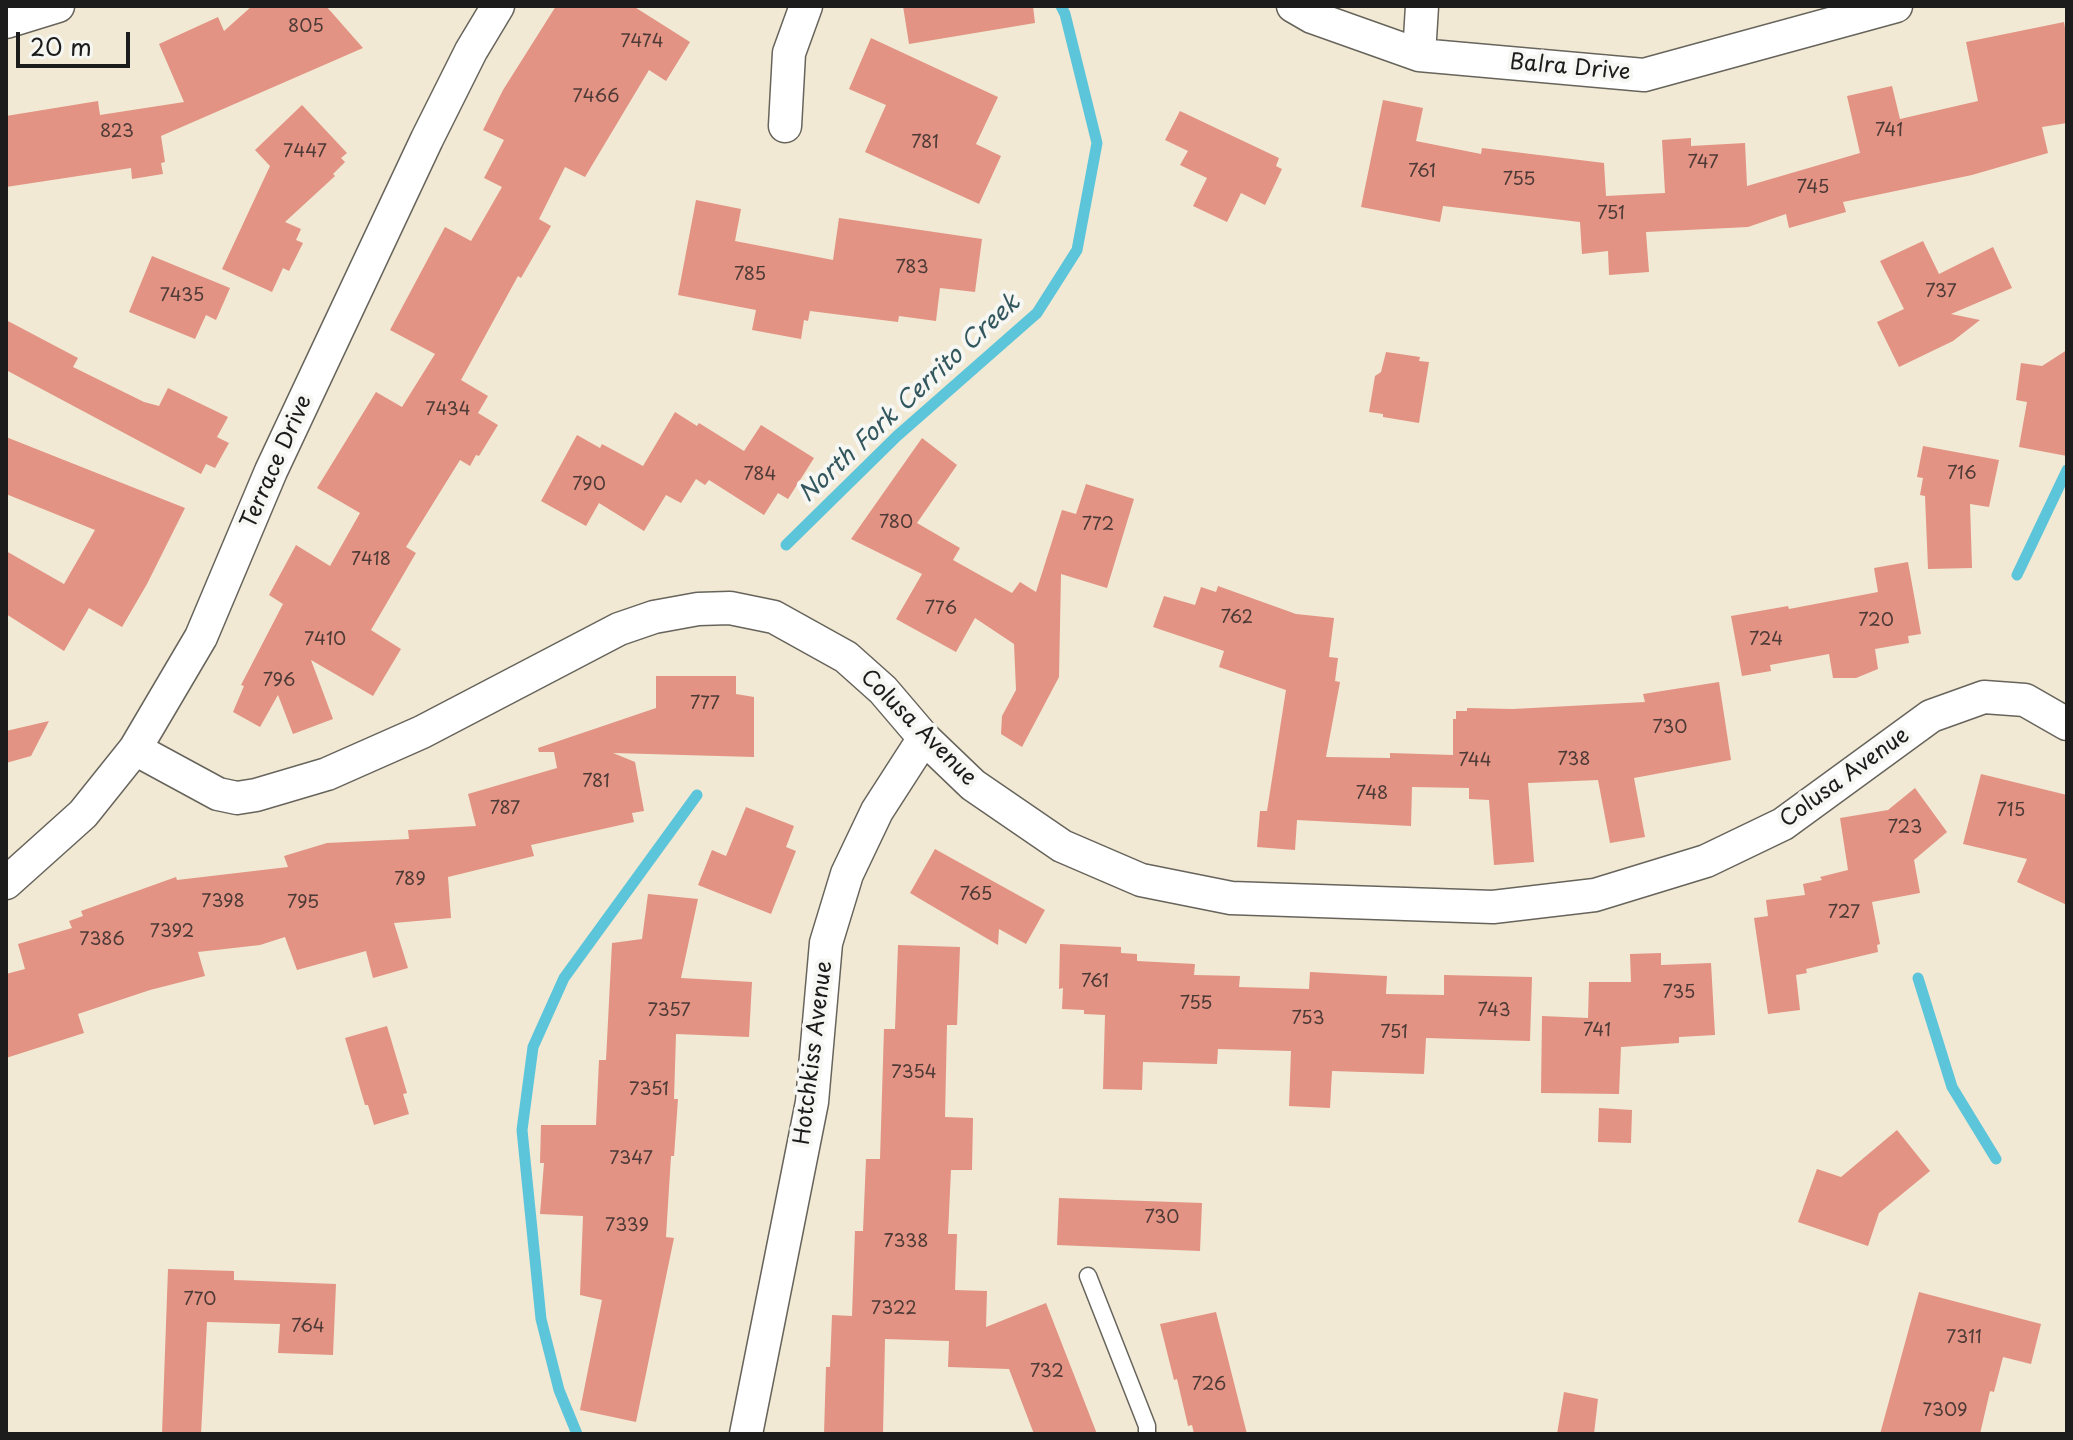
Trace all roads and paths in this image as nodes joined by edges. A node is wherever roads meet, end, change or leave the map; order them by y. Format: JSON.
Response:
{"nodes":[{"id":1,"x":58,"y":6,"type":"edge"},
{"id":2,"x":498,"y":6,"type":"edge"},
{"id":3,"x":806,"y":6,"type":"edge"},
{"id":4,"x":1293,"y":6,"type":"edge"},
{"id":5,"x":1422,"y":6,"type":"edge"},
{"id":6,"x":1896,"y":6,"type":"edge"},
{"id":7,"x":6,"y":22,"type":"edge"},
{"id":8,"x":1419,"y":55,"type":"junction"},
{"id":9,"x":785,"y":126,"type":"dead end"},
{"id":10,"x":2067,"y":724,"type":"edge"},
{"id":11,"x":924,"y":738,"type":"junction"},
{"id":12,"x":135,"y":749,"type":"junction"},
{"id":13,"x":6,"y":883,"type":"edge"},
{"id":14,"x":1088,"y":1276,"type":"dead end"},
{"id":15,"x":746,"y":1434,"type":"edge"},
{"id":16,"x":1147,"y":1434,"type":"edge"}],
"edges":[{"from":1,"to":7,"type":"street"},
{"from":2,"to":12,"type":"street","name":"Terrace Drive"},
{"from":3,"to":9,"type":"street"},
{"from":4,"to":8,"type":"street","name":"Balra Drive"},
{"from":5,"to":8,"type":"street"},
{"from":6,"to":8,"type":"street","name":"Balra Drive"},
{"from":10,"to":11,"type":"street","name":"Colusa Avenue"},
{"from":11,"to":12,"type":"street","name":"Colusa Avenue"},
{"from":11,"to":15,"type":"street","name":"Hotchkiss Avenue"},
{"from":12,"to":13,"type":"street","name":"Terrace Drive"},
{"from":14,"to":16,"type":"lane"}]}
